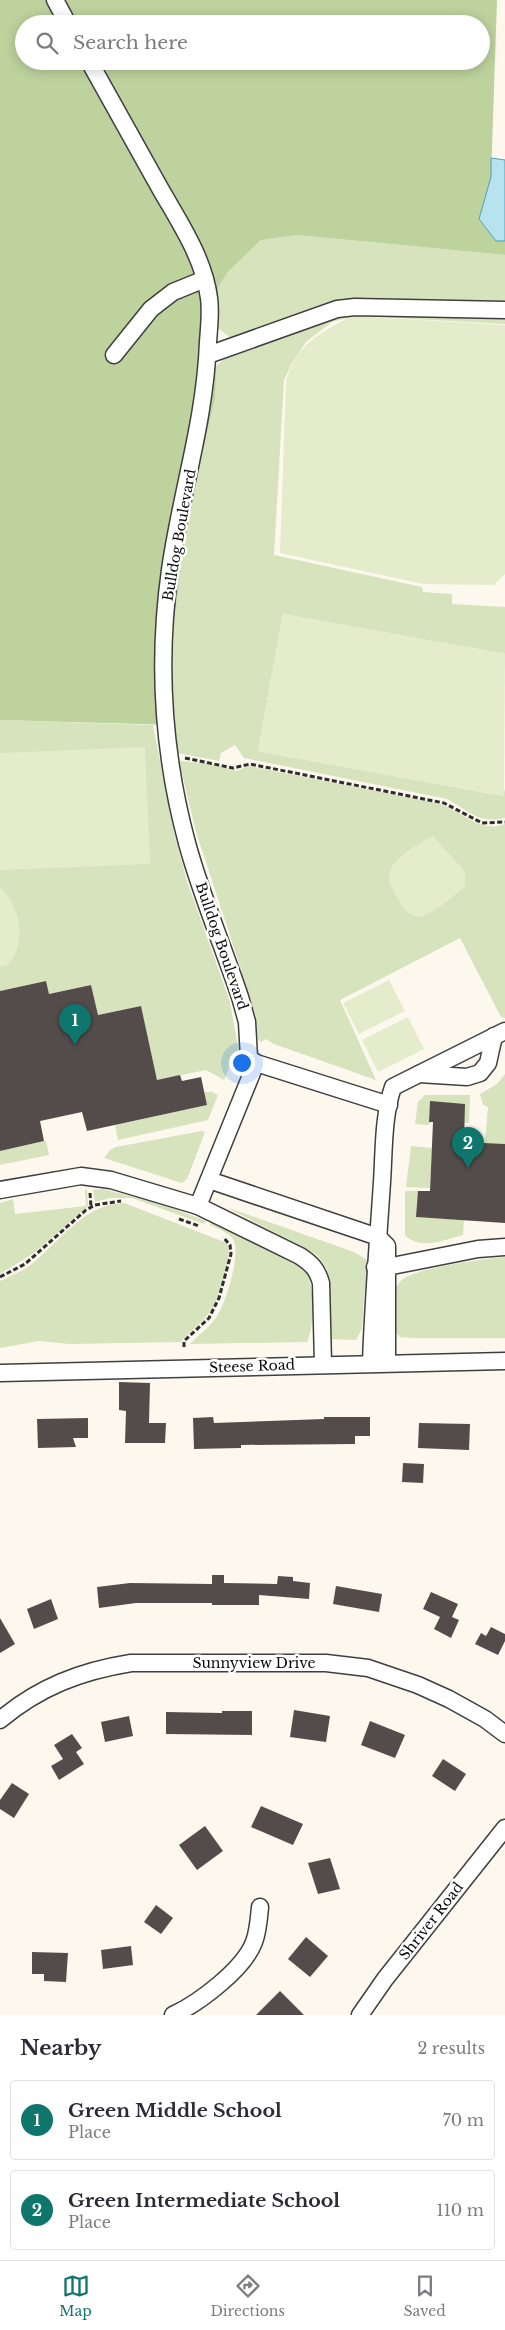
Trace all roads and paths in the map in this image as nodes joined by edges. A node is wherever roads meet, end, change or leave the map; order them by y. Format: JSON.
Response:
{"nodes":[{"id":1,"x":55,"y":0,"type":"edge"},
{"id":2,"x":63,"y":15,"type":"edge"},
{"id":3,"x":94,"y":70,"type":"edge"},
{"id":4,"x":205,"y":279,"type":"junction"},
{"id":5,"x":505,"y":310,"type":"edge"},
{"id":6,"x":114,"y":355,"type":"dead end"},
{"id":7,"x":208,"y":355,"type":"junction"},
{"id":8,"x":170,"y":757,"type":"junction"},
{"id":9,"x":505,"y":822,"type":"edge"},
{"id":10,"x":500,"y":1034,"type":"edge"},
{"id":11,"x":252,"y":1060,"type":"junction"},
{"id":12,"x":416,"y":1074,"type":"junction"},
{"id":13,"x":389,"y":1105,"type":"junction"},
{"id":14,"x":208,"y":1180,"type":"junction"},
{"id":15,"x":0,"y":1190,"type":"edge"},
{"id":16,"x":126,"y":1200,"type":"dead end"},
{"id":17,"x":198,"y":1206,"type":"junction"},
{"id":18,"x":178,"y":1218,"type":"dead end"},
{"id":19,"x":203,"y":1227,"type":"dead end"},
{"id":20,"x":215,"y":1233,"type":"dead end"},
{"id":21,"x":377,"y":1241,"type":"junction"},
{"id":22,"x":505,"y":1247,"type":"edge"},
{"id":23,"x":381,"y":1267,"type":"junction"},
{"id":24,"x":0,"y":1277,"type":"edge"},
{"id":25,"x":184,"y":1347,"type":"dead end"},
{"id":26,"x":505,"y":1361,"type":"edge"},
{"id":27,"x":379,"y":1363,"type":"junction"},
{"id":28,"x":322,"y":1364,"type":"junction"},
{"id":29,"x":0,"y":1373,"type":"edge"},
{"id":30,"x":0,"y":1720,"type":"edge"},
{"id":31,"x":505,"y":1734,"type":"edge"},
{"id":32,"x":505,"y":1828,"type":"edge"},
{"id":33,"x":260,"y":1907,"type":"dead end"},
{"id":34,"x":173,"y":2015,"type":"edge"},
{"id":35,"x":360,"y":2015,"type":"edge"}],
"edges":[{"from":1,"to":2,"type":"street"},
{"from":3,"to":4,"type":"street","name":"Bulldog Boulevard"},
{"from":4,"to":6,"type":"street"},
{"from":4,"to":7,"type":"street","name":"Bulldog Boulevard"},
{"from":5,"to":7,"type":"street"},
{"from":7,"to":8,"type":"street","name":"Bulldog Boulevard"},
{"from":8,"to":9,"type":"path"},
{"from":8,"to":11,"type":"street","name":"Bulldog Boulevard"},
{"from":10,"to":12,"type":"street"},
{"from":10,"to":12,"type":"street"},
{"from":11,"to":13,"type":"street"},
{"from":11,"to":14,"type":"street"},
{"from":12,"to":13,"type":"street"},
{"from":13,"to":21,"type":"street"},
{"from":14,"to":17,"type":"street"},
{"from":14,"to":21,"type":"street"},
{"from":15,"to":17,"type":"street"},
{"from":16,"to":24,"type":"path"},
{"from":17,"to":28,"type":"street"},
{"from":18,"to":19,"type":"path"},
{"from":20,"to":25,"type":"path"},
{"from":21,"to":23,"type":"street"},
{"from":22,"to":23,"type":"street"},
{"from":23,"to":27,"type":"street"},
{"from":26,"to":27,"type":"street","name":"Steese Road"},
{"from":27,"to":28,"type":"street","name":"Steese Road"},
{"from":28,"to":29,"type":"street","name":"Steese Road"},
{"from":30,"to":31,"type":"street","name":"Sunnyview Drive"},
{"from":32,"to":35,"type":"street","name":"Shriver Road"},
{"from":33,"to":34,"type":"street"}]}
